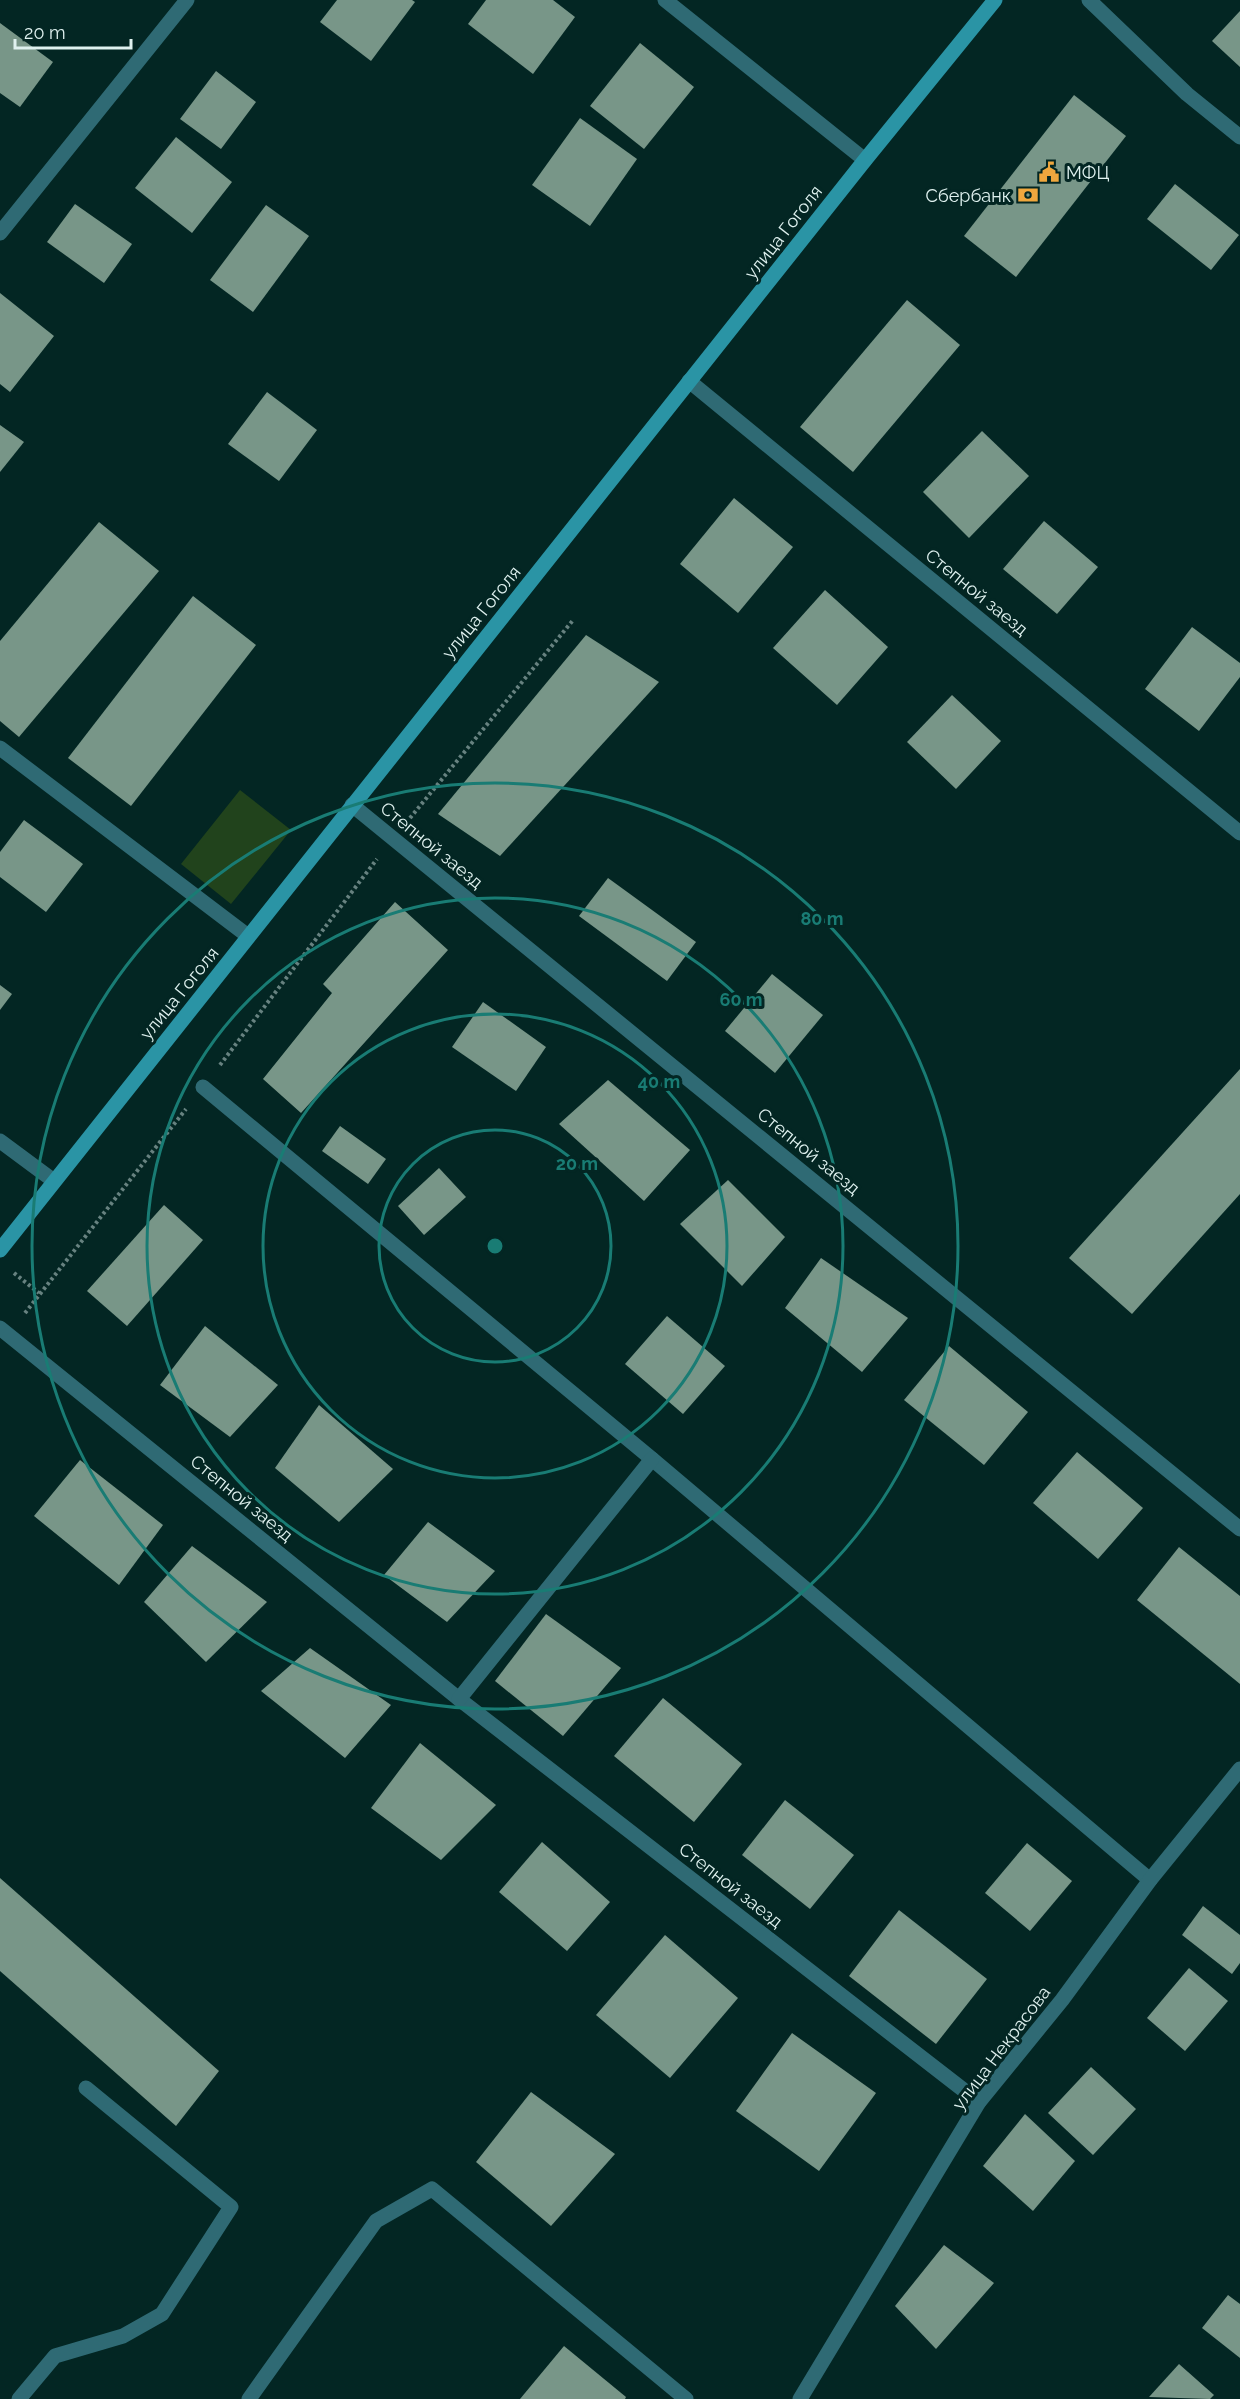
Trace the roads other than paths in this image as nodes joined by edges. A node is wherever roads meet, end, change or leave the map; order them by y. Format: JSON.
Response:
{"nodes":[{"id":1,"x":186,"y":0,"type":"edge"},
{"id":2,"x":665,"y":0,"type":"edge"},
{"id":3,"x":995,"y":0,"type":"edge"},
{"id":4,"x":1089,"y":0,"type":"edge"},
{"id":5,"x":1240,"y":137,"type":"edge"},
{"id":6,"x":865,"y":160,"type":"junction"},
{"id":7,"x":0,"y":233,"type":"edge"},
{"id":8,"x":689,"y":381,"type":"junction"},
{"id":9,"x":0,"y":748,"type":"edge"},
{"id":10,"x":352,"y":805,"type":"junction"},
{"id":11,"x":1240,"y":833,"type":"edge"},
{"id":12,"x":248,"y":936,"type":"junction"},
{"id":13,"x":203,"y":1087,"type":"road end"},
{"id":14,"x":0,"y":1141,"type":"edge"},
{"id":15,"x":54,"y":1181,"type":"junction"},
{"id":16,"x":0,"y":1250,"type":"edge"},
{"id":17,"x":5,"y":1332,"type":"edge"},
{"id":18,"x":652,"y":1459,"type":"junction"},
{"id":19,"x":1240,"y":1529,"type":"edge"},
{"id":20,"x":459,"y":1699,"type":"junction"},
{"id":21,"x":1240,"y":1769,"type":"edge"},
{"id":22,"x":1150,"y":1880,"type":"junction"},
{"id":23,"x":86,"y":2088,"type":"dead end"},
{"id":24,"x":979,"y":2102,"type":"junction"},
{"id":25,"x":19,"y":2399,"type":"edge"},
{"id":26,"x":249,"y":2399,"type":"edge"},
{"id":27,"x":686,"y":2399,"type":"edge"},
{"id":28,"x":800,"y":2399,"type":"edge"}],
"edges":[{"from":1,"to":7,"type":"street"},
{"from":2,"to":6,"type":"street"},
{"from":3,"to":6,"type":"main road","name":"улица Гоголя"},
{"from":4,"to":5,"type":"street"},
{"from":6,"to":8,"type":"main road","name":"улица Гоголя"},
{"from":8,"to":10,"type":"main road","name":"улица Гоголя"},
{"from":8,"to":11,"type":"street","name":"Степной заезд"},
{"from":9,"to":12,"type":"street"},
{"from":10,"to":12,"type":"main road","name":"улица Гоголя"},
{"from":10,"to":19,"type":"street","name":"Степной заезд"},
{"from":12,"to":15,"type":"main road","name":"улица Гоголя"},
{"from":13,"to":18,"type":"street"},
{"from":14,"to":15,"type":"street"},
{"from":15,"to":16,"type":"main road","name":"улица Гоголя"},
{"from":17,"to":20,"type":"street","name":"Степной заезд"},
{"from":18,"to":20,"type":"street"},
{"from":18,"to":22,"type":"street"},
{"from":20,"to":24,"type":"street","name":"Степной заезд"},
{"from":21,"to":22,"type":"street","name":"улица Некрасова"},
{"from":22,"to":24,"type":"street","name":"улица Некрасова"},
{"from":23,"to":25,"type":"street"},
{"from":24,"to":28,"type":"street","name":"улица Некрасова"},
{"from":26,"to":27,"type":"street"}]}
